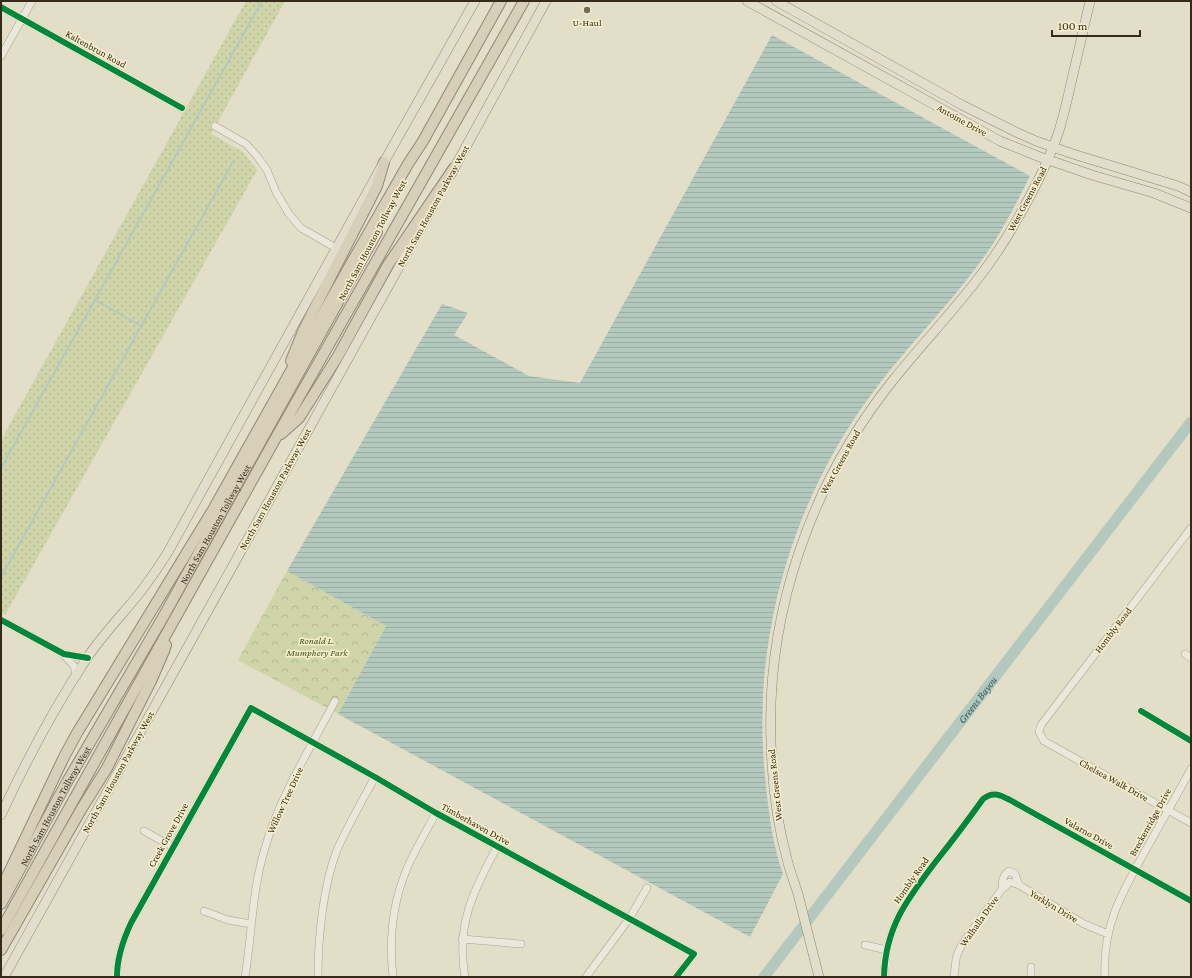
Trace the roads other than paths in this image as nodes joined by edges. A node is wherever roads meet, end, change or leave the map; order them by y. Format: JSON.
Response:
{"nodes":[{"id":1,"x":32,"y":1,"type":"edge"},
{"id":2,"x":475,"y":1,"type":"edge"},
{"id":3,"x":501,"y":1,"type":"edge"},
{"id":4,"x":524,"y":1,"type":"edge"},
{"id":5,"x":546,"y":1,"type":"edge"},
{"id":6,"x":747,"y":1,"type":"edge"},
{"id":7,"x":776,"y":1,"type":"edge"},
{"id":8,"x":1090,"y":1,"type":"edge"},
{"id":9,"x":1,"y":7,"type":"edge"},
{"id":10,"x":786,"y":7,"type":"junction"},
{"id":11,"x":22,"y":18,"type":"junction"},
{"id":12,"x":779,"y":19,"type":"junction"},
{"id":13,"x":873,"y":55,"type":"junction"},
{"id":14,"x":1,"y":56,"type":"edge"},
{"id":15,"x":866,"y":67,"type":"junction"},
{"id":16,"x":962,"y":105,"type":"junction"},
{"id":17,"x":182,"y":108,"type":"dead end"},
{"id":18,"x":955,"y":117,"type":"junction"},
{"id":19,"x":215,"y":126,"type":"dead end"},
{"id":20,"x":423,"y":141,"type":"junction"},
{"id":21,"x":1053,"y":147,"type":"junction"},
{"id":22,"x":1047,"y":160,"type":"junction"},
{"id":23,"x":384,"y":162,"type":"junction"},
{"id":24,"x":454,"y":168,"type":"junction"},
{"id":25,"x":1158,"y":179,"type":"junction"},
{"id":26,"x":1191,"y":192,"type":"edge"},
{"id":27,"x":1154,"y":193,"type":"junction"},
{"id":28,"x":1191,"y":208,"type":"edge"},
{"id":29,"x":336,"y":248,"type":"junction"},
{"id":30,"x":278,"y":396,"type":"junction"},
{"id":31,"x":273,"y":443,"type":"junction"},
{"id":32,"x":1191,"y":528,"type":"edge"},
{"id":33,"x":1,"y":620,"type":"edge"},
{"id":34,"x":169,"y":629,"type":"junction"},
{"id":35,"x":64,"y":654,"type":"junction"},
{"id":36,"x":88,"y":658,"type":"junction"},
{"id":37,"x":77,"y":676,"type":"junction"},
{"id":38,"x":335,"y":701,"type":"dead end"},
{"id":39,"x":251,"y":708,"type":"joint"},
{"id":40,"x":1141,"y":712,"type":"dead end"},
{"id":41,"x":1191,"y":741,"type":"edge"},
{"id":42,"x":314,"y":743,"type":"junction"},
{"id":43,"x":1058,"y":749,"type":"joint"},
{"id":44,"x":1191,"y":769,"type":"edge"},
{"id":45,"x":375,"y":777,"type":"junction"},
{"id":46,"x":979,"y":806,"type":"joint"},
{"id":47,"x":1168,"y":810,"type":"junction"},
{"id":48,"x":436,"y":813,"type":"junction"},
{"id":49,"x":1,"y":815,"type":"edge"},
{"id":50,"x":1191,"y":823,"type":"edge"},
{"id":51,"x":144,"y":831,"type":"dead end"},
{"id":52,"x":173,"y":847,"type":"junction"},
{"id":53,"x":497,"y":847,"type":"junction"},
{"id":54,"x":1134,"y":870,"type":"junction"},
{"id":55,"x":1019,"y":885,"type":"junction"},
{"id":56,"x":647,"y":888,"type":"dead end"},
{"id":57,"x":1,"y":889,"type":"edge"},
{"id":58,"x":1002,"y":889,"type":"junction"},
{"id":59,"x":1191,"y":901,"type":"edge"},
{"id":60,"x":1,"y":904,"type":"edge"},
{"id":61,"x":204,"y":911,"type":"dead end"},
{"id":62,"x":629,"y":919,"type":"junction"},
{"id":63,"x":251,"y":924,"type":"junction"},
{"id":64,"x":1,"y":930,"type":"edge"},
{"id":65,"x":1108,"y":934,"type":"junction"},
{"id":66,"x":462,"y":939,"type":"junction"},
{"id":67,"x":521,"y":944,"type":"dead end"},
{"id":68,"x":865,"y":945,"type":"dead end"},
{"id":69,"x":1,"y":950,"type":"edge"},
{"id":70,"x":887,"y":950,"type":"junction"},
{"id":71,"x":1030,"y":967,"type":"dead end"},
{"id":72,"x":4,"y":977,"type":"edge"},
{"id":73,"x":117,"y":977,"type":"edge"},
{"id":74,"x":245,"y":977,"type":"edge"},
{"id":75,"x":318,"y":977,"type":"edge"},
{"id":76,"x":393,"y":977,"type":"edge"},
{"id":77,"x":465,"y":977,"type":"edge"},
{"id":78,"x":586,"y":977,"type":"edge"},
{"id":79,"x":676,"y":977,"type":"edge"},
{"id":80,"x":819,"y":977,"type":"edge"},
{"id":81,"x":884,"y":977,"type":"edge"},
{"id":82,"x":954,"y":977,"type":"edge"},
{"id":83,"x":1031,"y":977,"type":"edge"},
{"id":84,"x":1105,"y":977,"type":"edge"}],
"edges":[{"from":1,"to":11,"type":"street"},
{"from":2,"to":23,"type":"main road"},
{"from":3,"to":20,"type":"highway","name":"North Sam Houston Tollway West"},
{"from":4,"to":31,"type":"highway","name":"North Sam Houston Tollway West"},
{"from":5,"to":24,"type":"main road","name":"North Sam Houston Parkway West"},
{"from":6,"to":12,"type":"main road","name":"Antoine Drive"},
{"from":7,"to":10,"type":"main road","name":"Antoine Drive"},
{"from":8,"to":21,"type":"main road","name":"West Greens Road"},
{"from":9,"to":11,"type":"street","name":"Kaltenbrun Road"},
{"from":10,"to":12,"type":"main road"},
{"from":10,"to":13,"type":"main road","name":"Antoine Drive"},
{"from":11,"to":14,"type":"street"},
{"from":11,"to":17,"type":"street","name":"Kaltenbrun Road"},
{"from":12,"to":15,"type":"main road","name":"Antoine Drive"},
{"from":13,"to":15,"type":"main road"},
{"from":13,"to":16,"type":"main road","name":"Antoine Drive"},
{"from":15,"to":18,"type":"main road","name":"Antoine Drive"},
{"from":16,"to":18,"type":"main road"},
{"from":16,"to":21,"type":"main road","name":"Antoine Drive"},
{"from":18,"to":22,"type":"main road","name":"Antoine Drive"},
{"from":19,"to":29,"type":"street"},
{"from":20,"to":30,"type":"highway","name":"North Sam Houston Tollway West"},
{"from":20,"to":60,"type":"highway","name":"North Sam Houston Tollway West"},
{"from":21,"to":22,"type":"main road","name":"West Greens Road"},
{"from":21,"to":25,"type":"main road","name":"Antoine Drive"},
{"from":22,"to":27,"type":"main road","name":"Antoine Drive"},
{"from":22,"to":80,"type":"main road","name":"West Greens Road"},
{"from":23,"to":29,"type":"main road"},
{"from":23,"to":30,"type":"highway"},
{"from":24,"to":31,"type":"highway"},
{"from":24,"to":72,"type":"main road","name":"North Sam Houston Parkway West"},
{"from":25,"to":26,"type":"main road","name":"Antoine Drive"},
{"from":25,"to":27,"type":"main road"},
{"from":27,"to":28,"type":"main road","name":"Antoine Drive"},
{"from":29,"to":36,"type":"main road"},
{"from":30,"to":57,"type":"highway","name":"North Sam Houston Tollway West"},
{"from":31,"to":34,"type":"highway","name":"North Sam Houston Tollway West"},
{"from":32,"to":43,"type":"street","name":"Hombly Road"},
{"from":33,"to":35,"type":"street"},
{"from":34,"to":64,"type":"highway","name":"North Sam Houston Tollway West"},
{"from":34,"to":69,"type":"highway","name":"North Sam Houston Tollway West"},
{"from":35,"to":36,"type":"street"},
{"from":35,"to":37,"type":"street"},
{"from":36,"to":37,"type":"main road"},
{"from":37,"to":49,"type":"main road"},
{"from":38,"to":42,"type":"street","name":"Willow Tree Drive"},
{"from":39,"to":42,"type":"street","name":"Timberhaven Drive"},
{"from":39,"to":52,"type":"street","name":"Creek Grove Drive"},
{"from":40,"to":41,"type":"street"},
{"from":42,"to":45,"type":"street","name":"Timberhaven Drive"},
{"from":42,"to":63,"type":"street","name":"Willow Tree Drive"},
{"from":43,"to":47,"type":"street","name":"Chelsea Walk Drive"},
{"from":44,"to":47,"type":"street","name":"Breckenridge Drive"},
{"from":45,"to":48,"type":"street","name":"Timberhaven Drive"},
{"from":45,"to":75,"type":"street"},
{"from":46,"to":54,"type":"street","name":"Valarno Drive"},
{"from":46,"to":70,"type":"street","name":"Hombly Road"},
{"from":47,"to":50,"type":"street","name":"Chelsea Walk Drive"},
{"from":47,"to":54,"type":"street","name":"Breckenridge Drive"},
{"from":48,"to":53,"type":"street","name":"Timberhaven Drive"},
{"from":48,"to":76,"type":"street"},
{"from":51,"to":52,"type":"street"},
{"from":52,"to":73,"type":"street","name":"Creek Grove Drive"},
{"from":53,"to":62,"type":"street","name":"Timberhaven Drive"},
{"from":53,"to":66,"type":"street"},
{"from":54,"to":59,"type":"street","name":"Valarno Drive"},
{"from":54,"to":65,"type":"street","name":"Breckenridge Drive"},
{"from":55,"to":58,"type":"street","name":"Yorklyn Drive"},
{"from":55,"to":58,"type":"street","name":"Walhalla Drive"},
{"from":55,"to":65,"type":"street","name":"Yorklyn Drive"},
{"from":56,"to":62,"type":"street"},
{"from":58,"to":82,"type":"street","name":"Walhalla Drive"},
{"from":61,"to":63,"type":"street"},
{"from":62,"to":78,"type":"street"},
{"from":62,"to":79,"type":"street","name":"Timberhaven Drive"},
{"from":63,"to":74,"type":"street","name":"Willow Tree Drive"},
{"from":65,"to":84,"type":"street","name":"Breckenridge Drive"},
{"from":66,"to":67,"type":"street"},
{"from":66,"to":77,"type":"street"},
{"from":68,"to":70,"type":"street"},
{"from":70,"to":81,"type":"street","name":"Hombly Road"},
{"from":71,"to":83,"type":"street"}]}
